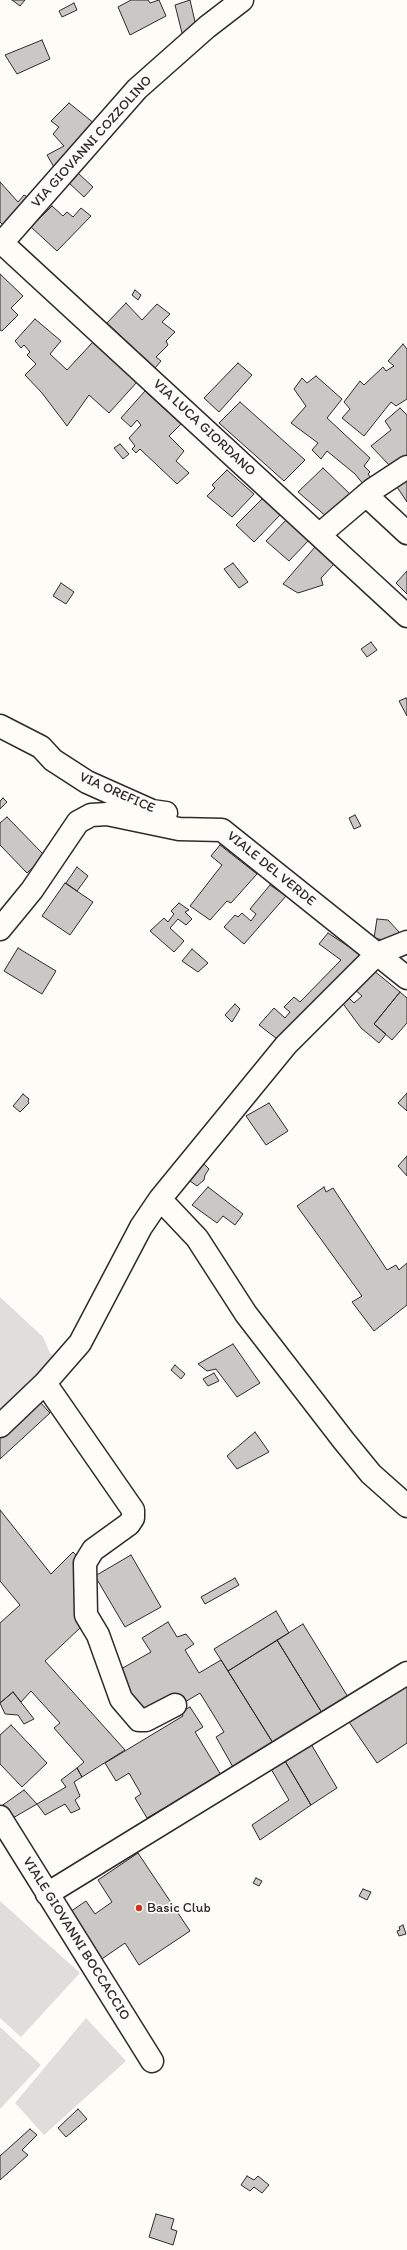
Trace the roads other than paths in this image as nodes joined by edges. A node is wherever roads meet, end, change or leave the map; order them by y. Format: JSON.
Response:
{"nodes":[{"id":1,"x":242,"y":0,"type":"edge"},
{"id":2,"x":1,"y":243,"type":"edge"},
{"id":3,"x":407,"y":467,"type":"edge"},
{"id":4,"x":366,"y":495,"type":"junction"},
{"id":5,"x":319,"y":534,"type":"junction"},
{"id":6,"x":407,"y":534,"type":"edge"},
{"id":7,"x":407,"y":616,"type":"edge"},
{"id":8,"x":0,"y":726,"type":"edge"},
{"id":9,"x":222,"y":830,"type":"junction"},
{"id":10,"x":0,"y":929,"type":"edge"},
{"id":11,"x":407,"y":942,"type":"edge"},
{"id":12,"x":377,"y":954,"type":"junction"},
{"id":13,"x":407,"y":978,"type":"edge"},
{"id":14,"x":160,"y":1199,"type":"junction"},
{"id":15,"x":46,"y":1383,"type":"junction"},
{"id":16,"x":0,"y":1426,"type":"edge"},
{"id":17,"x":407,"y":1506,"type":"edge"},
{"id":18,"x":407,"y":1674,"type":"edge"},
{"id":19,"x":175,"y":1705,"type":"dead end"},
{"id":20,"x":0,"y":1817,"type":"edge"},
{"id":21,"x":47,"y":1894,"type":"junction"},
{"id":22,"x":152,"y":2061,"type":"dead end"}],
"edges":[{"from":1,"to":2,"type":"street","name":"VIA GIOVANNI COZZOLINO"},
{"from":2,"to":5,"type":"street","name":"VIA LUCA GIORDANO"},
{"from":3,"to":4,"type":"street"},
{"from":4,"to":5,"type":"street"},
{"from":4,"to":6,"type":"street"},
{"from":5,"to":7,"type":"street","name":"VIA LUCA GIORDANO"},
{"from":8,"to":9,"type":"street","name":"VIA OREFICE"},
{"from":9,"to":10,"type":"street","name":"VIALE DEL VERDE"},
{"from":9,"to":12,"type":"street","name":"VIALE DEL VERDE"},
{"from":11,"to":12,"type":"street"},
{"from":12,"to":13,"type":"street","name":"VIALE DEL VERDE"},
{"from":12,"to":14,"type":"street"},
{"from":14,"to":15,"type":"street"},
{"from":14,"to":17,"type":"street"},
{"from":15,"to":16,"type":"street"},
{"from":15,"to":19,"type":"street"},
{"from":18,"to":21,"type":"street"},
{"from":20,"to":21,"type":"street","name":"VIALE GIOVANNI BOCCACCIO"},
{"from":21,"to":22,"type":"street","name":"VIALE GIOVANNI BOCCACCIO"}]}
